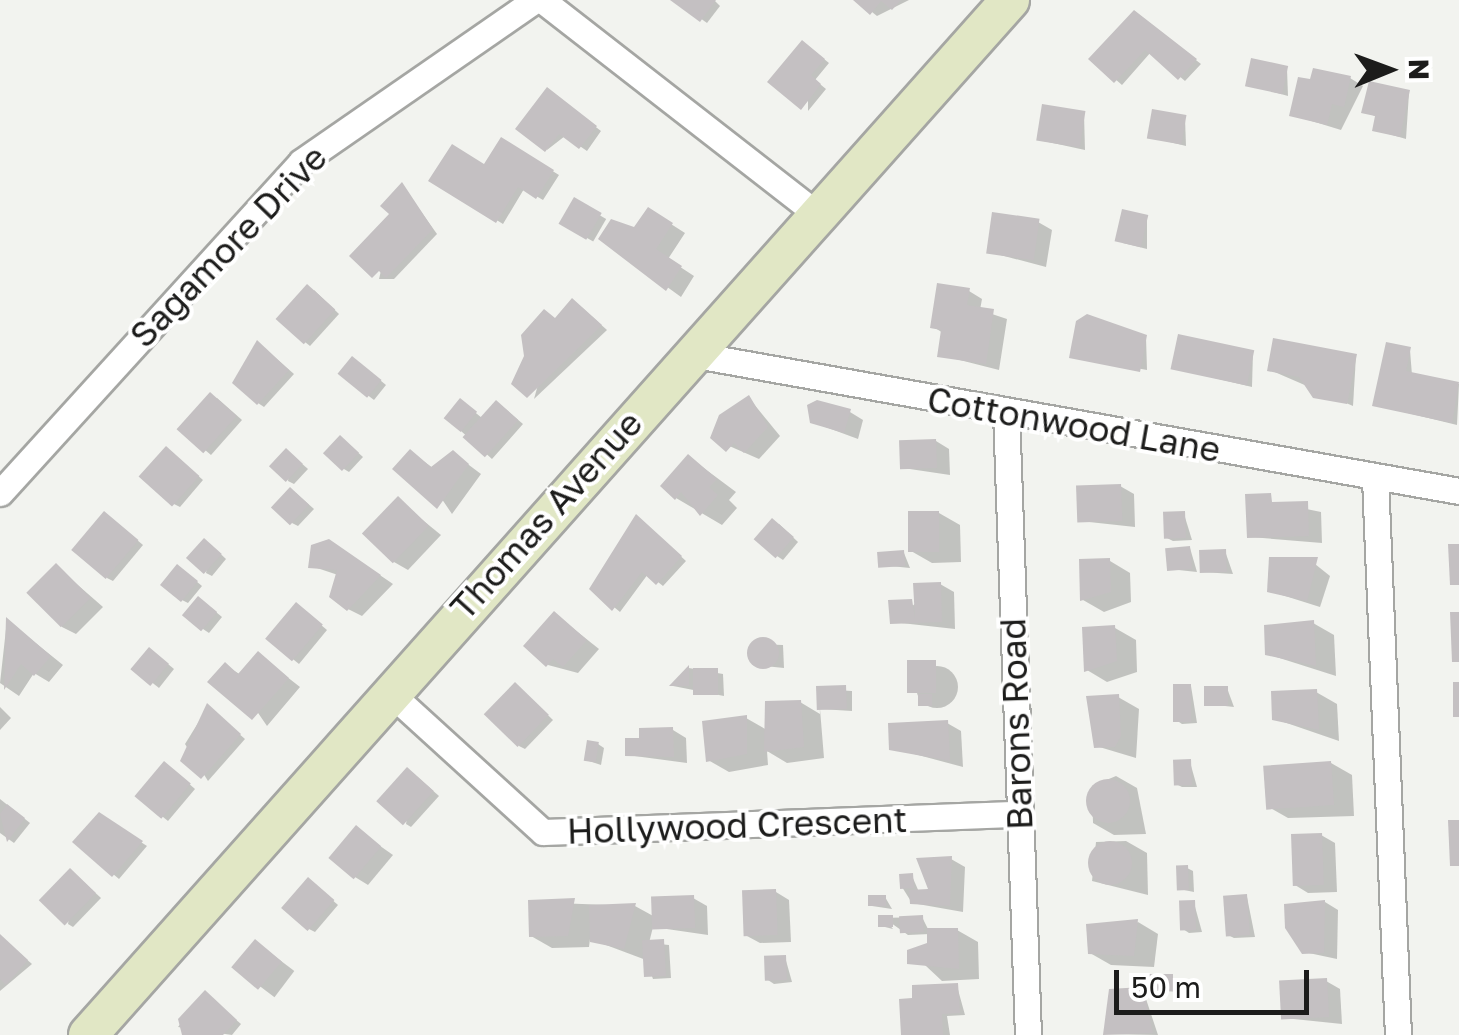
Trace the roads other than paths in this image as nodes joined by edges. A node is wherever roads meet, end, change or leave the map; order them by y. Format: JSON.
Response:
{"nodes":[{"id":1,"x":538,"y":0,"type":"edge"},
{"id":2,"x":1010,"y":0,"type":"edge"},
{"id":3,"x":817,"y":214,"type":"junction"},
{"id":4,"x":690,"y":354,"type":"junction"},
{"id":5,"x":1006,"y":412,"type":"junction"},
{"id":6,"x":1375,"y":478,"type":"junction"},
{"id":7,"x":1459,"y":491,"type":"edge"},
{"id":8,"x":0,"y":493,"type":"edge"},
{"id":9,"x":389,"y":692,"type":"junction"},
{"id":10,"x":1018,"y":814,"type":"junction"},
{"id":11,"x":88,"y":1035,"type":"edge"},
{"id":12,"x":1028,"y":1035,"type":"edge"},
{"id":13,"x":1398,"y":1035,"type":"edge"}],
"edges":[{"from":1,"to":3,"type":"street"},
{"from":1,"to":8,"type":"street","name":"Sagamore Drive"},
{"from":2,"to":3,"type":"main road","name":"Thomas Avenue"},
{"from":3,"to":4,"type":"main road","name":"Thomas Avenue"},
{"from":4,"to":5,"type":"street","name":"Cottonwood Lane"},
{"from":4,"to":9,"type":"main road","name":"Thomas Avenue"},
{"from":5,"to":6,"type":"street","name":"Cottonwood Lane"},
{"from":5,"to":10,"type":"street","name":"Barons Road"},
{"from":6,"to":7,"type":"street","name":"Cottonwood Lane"},
{"from":6,"to":13,"type":"street"},
{"from":9,"to":10,"type":"street","name":"Hollywood Crescent"},
{"from":9,"to":11,"type":"main road","name":"Thomas Avenue"},
{"from":10,"to":12,"type":"street","name":"Barons Road"}]}
